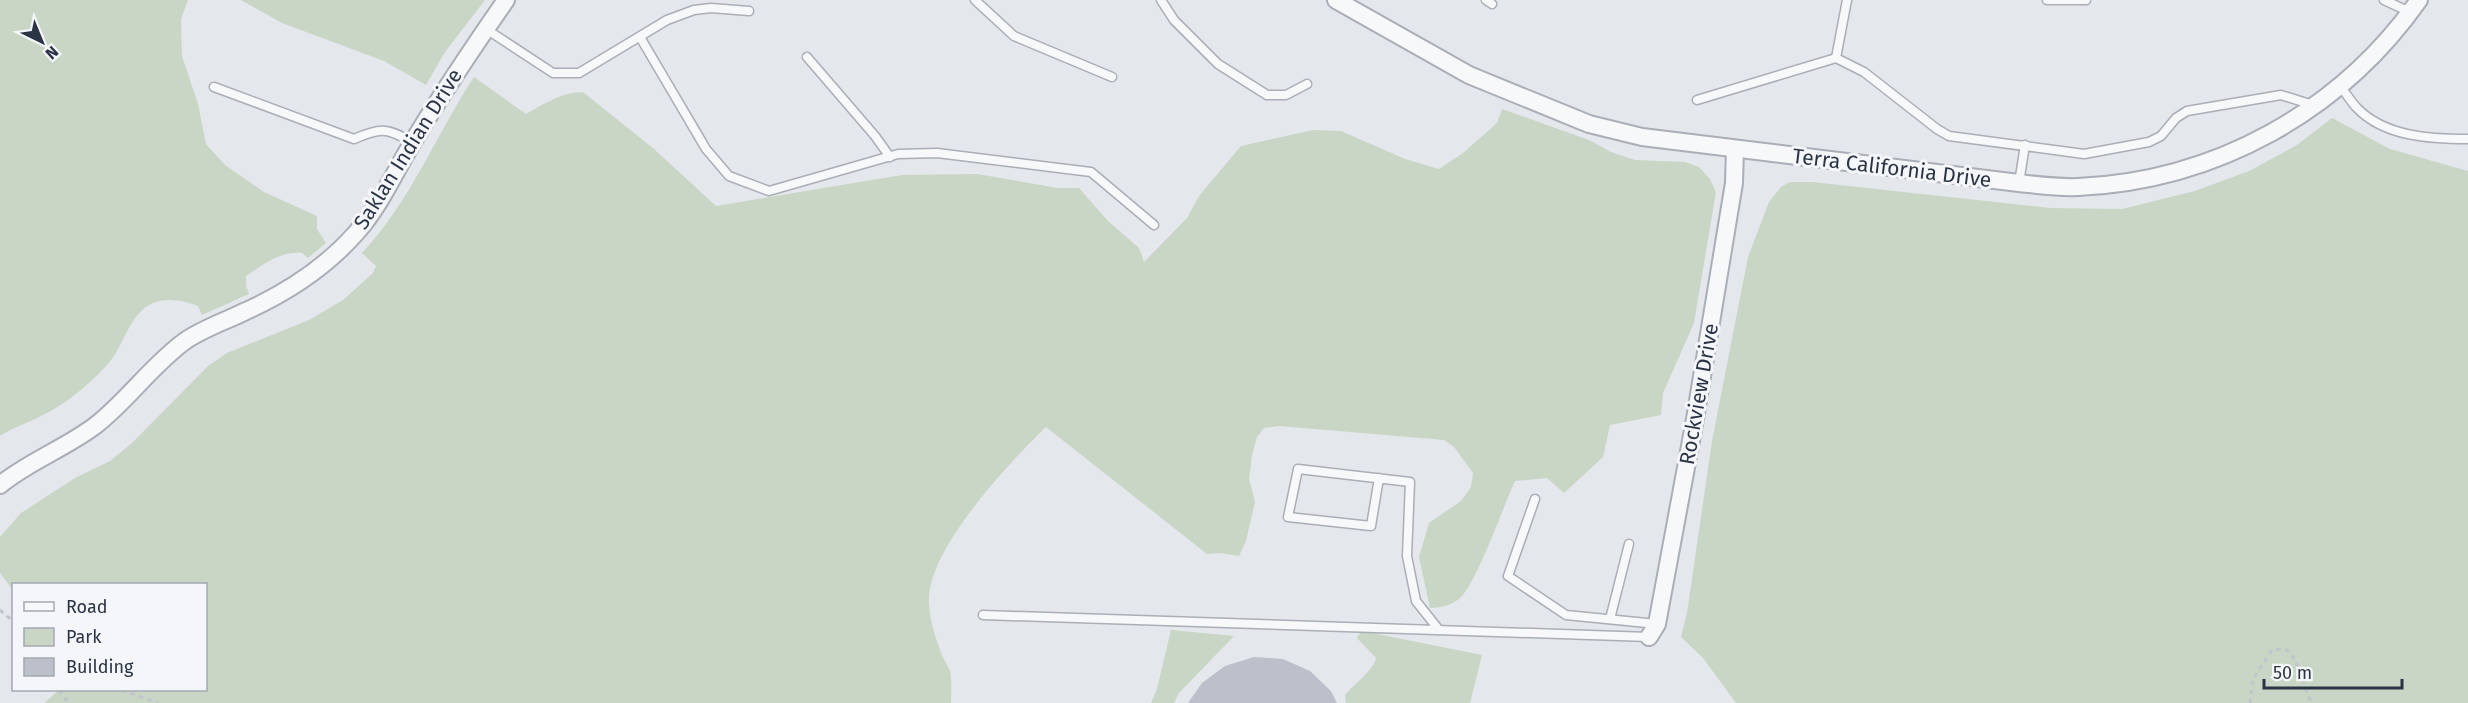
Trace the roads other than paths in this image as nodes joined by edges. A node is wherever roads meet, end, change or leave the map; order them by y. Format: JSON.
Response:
{"nodes":[{"id":1,"x":507,"y":0,"type":"edge"},
{"id":2,"x":975,"y":0,"type":"edge"},
{"id":3,"x":1161,"y":0,"type":"edge"},
{"id":4,"x":1336,"y":0,"type":"edge"},
{"id":5,"x":1847,"y":0,"type":"edge"},
{"id":6,"x":2048,"y":0,"type":"edge"},
{"id":7,"x":2086,"y":0,"type":"edge"},
{"id":8,"x":2384,"y":0,"type":"edge"},
{"id":9,"x":2414,"y":6,"type":"edge"},
{"id":10,"x":749,"y":11,"type":"dead end"},
{"id":11,"x":486,"y":29,"type":"junction"},
{"id":12,"x":640,"y":37,"type":"junction"},
{"id":13,"x":807,"y":57,"type":"dead end"},
{"id":14,"x":1836,"y":58,"type":"junction"},
{"id":15,"x":1112,"y":77,"type":"dead end"},
{"id":16,"x":1307,"y":84,"type":"dead end"},
{"id":17,"x":2340,"y":86,"type":"junction"},
{"id":18,"x":214,"y":87,"type":"dead end"},
{"id":19,"x":1697,"y":100,"type":"dead end"},
{"id":20,"x":2313,"y":105,"type":"junction"},
{"id":21,"x":2468,"y":139,"type":"edge"},
{"id":22,"x":412,"y":142,"type":"junction"},
{"id":23,"x":2025,"y":146,"type":"junction"},
{"id":24,"x":1735,"y":149,"type":"junction"},
{"id":25,"x":890,"y":157,"type":"junction"},
{"id":26,"x":2019,"y":183,"type":"junction"},
{"id":27,"x":1154,"y":225,"type":"dead end"},
{"id":28,"x":1379,"y":478,"type":"junction"},
{"id":29,"x":0,"y":485,"type":"edge"},
{"id":30,"x":1535,"y":498,"type":"dead end"},
{"id":31,"x":1629,"y":544,"type":"dead end"},
{"id":32,"x":983,"y":615,"type":"dead end"},
{"id":33,"x":1610,"y":620,"type":"junction"},
{"id":34,"x":1439,"y":630,"type":"junction"},
{"id":35,"x":1653,"y":630,"type":"junction"}],
"edges":[{"from":1,"to":11,"type":"street","name":"Saklan Indian Drive"},
{"from":2,"to":15,"type":"lane"},
{"from":3,"to":16,"type":"lane"},
{"from":4,"to":24,"type":"street","name":"Terra California Drive"},
{"from":5,"to":14,"type":"lane"},
{"from":6,"to":7,"type":"lane"},
{"from":8,"to":9,"type":"lane"},
{"from":9,"to":17,"type":"street","name":"Terra California Drive"},
{"from":10,"to":12,"type":"lane"},
{"from":11,"to":12,"type":"lane"},
{"from":11,"to":22,"type":"street","name":"Saklan Indian Drive"},
{"from":12,"to":25,"type":"lane"},
{"from":13,"to":25,"type":"lane"},
{"from":14,"to":19,"type":"lane"},
{"from":14,"to":23,"type":"lane"},
{"from":17,"to":20,"type":"street","name":"Terra California Drive"},
{"from":17,"to":21,"type":"lane"},
{"from":18,"to":22,"type":"lane"},
{"from":20,"to":23,"type":"lane"},
{"from":20,"to":26,"type":"street","name":"Terra California Drive"},
{"from":22,"to":29,"type":"street","name":"Saklan Indian Drive"},
{"from":23,"to":26,"type":"lane"},
{"from":24,"to":26,"type":"street","name":"Terra California Drive"},
{"from":24,"to":35,"type":"street","name":"Rockview Drive"},
{"from":25,"to":27,"type":"lane"},
{"from":28,"to":28,"type":"lane"},
{"from":28,"to":34,"type":"lane"},
{"from":30,"to":33,"type":"lane"},
{"from":31,"to":33,"type":"lane"},
{"from":32,"to":34,"type":"lane"},
{"from":33,"to":35,"type":"lane"},
{"from":34,"to":35,"type":"lane"}]}
